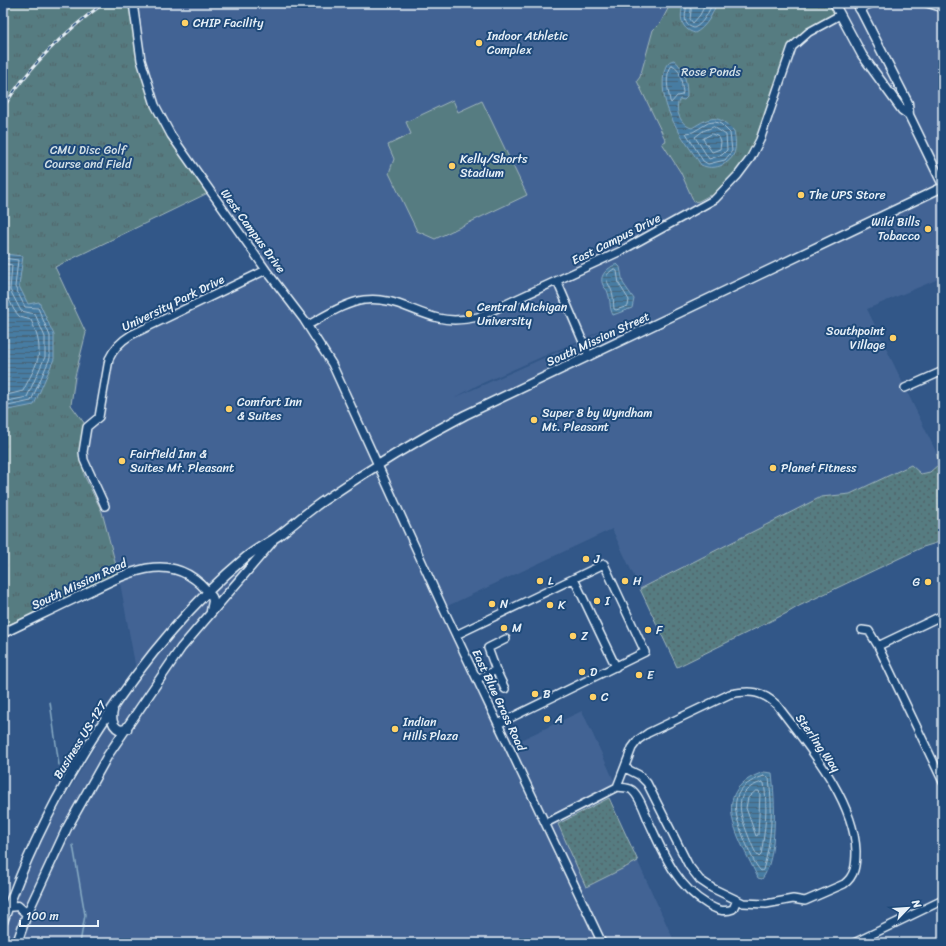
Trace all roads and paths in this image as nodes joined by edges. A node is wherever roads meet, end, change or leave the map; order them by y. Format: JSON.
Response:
{"nodes":[{"id":1,"x":133,"y":3,"type":"edge"},
{"id":2,"x":834,"y":3,"type":"edge"},
{"id":3,"x":872,"y":3,"type":"edge"},
{"id":4,"x":927,"y":3,"type":"edge"},
{"id":5,"x":858,"y":6,"type":"edge"},
{"id":6,"x":943,"y":8,"type":"edge"},
{"id":7,"x":840,"y":15,"type":"junction"},
{"id":8,"x":887,"y":63,"type":"junction"},
{"id":9,"x":870,"y":67,"type":"junction"},
{"id":10,"x":909,"y":114,"type":"junction"},
{"id":11,"x":943,"y":186,"type":"edge"},
{"id":12,"x":266,"y":270,"type":"junction"},
{"id":13,"x":557,"y":281,"type":"junction"},
{"id":14,"x":308,"y":325,"type":"junction"},
{"id":15,"x":589,"y":356,"type":"junction"},
{"id":16,"x":943,"y":370,"type":"edge"},
{"id":17,"x":905,"y":388,"type":"dead end"},
{"id":18,"x":378,"y":464,"type":"junction"},
{"id":19,"x":105,"y":506,"type":"dead end"},
{"id":20,"x":277,"y":537,"type":"junction"},
{"id":21,"x":574,"y":579,"type":"junction"},
{"id":22,"x":209,"y":592,"type":"junction"},
{"id":23,"x":210,"y":614,"type":"junction"},
{"id":24,"x":943,"y":615,"type":"edge"},
{"id":25,"x":862,"y":630,"type":"dead end"},
{"id":26,"x":3,"y":633,"type":"edge"},
{"id":27,"x":456,"y":634,"type":"junction"},
{"id":28,"x":506,"y":639,"type":"dead end"},
{"id":29,"x":878,"y":646,"type":"junction"},
{"id":30,"x":616,"y":667,"type":"junction"},
{"id":31,"x":496,"y":670,"type":"junction"},
{"id":32,"x":476,"y":679,"type":"junction"},
{"id":33,"x":506,"y":689,"type":"dead end"},
{"id":34,"x":114,"y":708,"type":"junction"},
{"id":35,"x":498,"y":724,"type":"junction"},
{"id":36,"x":127,"y":729,"type":"junction"},
{"id":37,"x":625,"y":768,"type":"junction"},
{"id":38,"x":943,"y":782,"type":"edge"},
{"id":39,"x":617,"y":787,"type":"junction"},
{"id":40,"x":546,"y":823,"type":"junction"},
{"id":41,"x":737,"y":900,"type":"junction"},
{"id":42,"x":943,"y":900,"type":"edge"},
{"id":43,"x":8,"y":907,"type":"junction"},
{"id":44,"x":27,"y":914,"type":"junction"},
{"id":45,"x":3,"y":922,"type":"edge"},
{"id":46,"x":17,"y":943,"type":"edge"},
{"id":47,"x":602,"y":943,"type":"edge"},
{"id":48,"x":854,"y":943,"type":"edge"}],
"edges":[{"from":1,"to":12,"type":"street","name":"West Campus Drive"},
{"from":2,"to":7,"type":"main road"},
{"from":3,"to":5,"type":"street"},
{"from":4,"to":6,"type":"street"},
{"from":5,"to":8,"type":"main road"},
{"from":7,"to":9,"type":"main road"},
{"from":7,"to":13,"type":"street","name":"East Campus Drive"},
{"from":8,"to":9,"type":"main road"},
{"from":8,"to":10,"type":"main road"},
{"from":9,"to":10,"type":"main road"},
{"from":10,"to":11,"type":"main road"},
{"from":11,"to":15,"type":"main road","name":"South Mission Street"},
{"from":12,"to":14,"type":"street","name":"West Campus Drive"},
{"from":12,"to":19,"type":"street","name":"University Park Drive"},
{"from":13,"to":14,"type":"street","name":"East Campus Drive"},
{"from":13,"to":15,"type":"street"},
{"from":14,"to":18,"type":"street","name":"West Campus Drive"},
{"from":15,"to":18,"type":"main road","name":"South Mission Street"},
{"from":16,"to":17,"type":"street"},
{"from":18,"to":20,"type":"main road","name":"South Mission Street"},
{"from":18,"to":27,"type":"street","name":"East Blue Grass Road"},
{"from":20,"to":22,"type":"main road","name":"South Mission Street"},
{"from":20,"to":23,"type":"main road","name":"South Mission Street"},
{"from":21,"to":27,"type":"street"},
{"from":21,"to":30,"type":"street"},
{"from":21,"to":30,"type":"street"},
{"from":22,"to":23,"type":"main road"},
{"from":22,"to":26,"type":"main road","name":"South Mission Road"},
{"from":22,"to":34,"type":"main road","name":"Business US-127"},
{"from":23,"to":36,"type":"main road"},
{"from":24,"to":29,"type":"street"},
{"from":25,"to":29,"type":"street"},
{"from":27,"to":32,"type":"street","name":"East Blue Grass Road"},
{"from":28,"to":31,"type":"street"},
{"from":29,"to":38,"type":"street"},
{"from":30,"to":35,"type":"street"},
{"from":31,"to":32,"type":"street"},
{"from":31,"to":33,"type":"street"},
{"from":32,"to":35,"type":"street","name":"East Blue Grass Road"},
{"from":34,"to":36,"type":"main road"},
{"from":34,"to":43,"type":"main road","name":"Business US-127"},
{"from":35,"to":40,"type":"street","name":"East Blue Grass Road"},
{"from":36,"to":44,"type":"main road"},
{"from":37,"to":39,"type":"street","name":"Sterling Way"},
{"from":37,"to":41,"type":"street","name":"Sterling Way"},
{"from":37,"to":41,"type":"street","name":"Sterling Way"},
{"from":39,"to":40,"type":"street"},
{"from":39,"to":41,"type":"street"},
{"from":40,"to":47,"type":"street","name":"East Blue Grass Road"},
{"from":42,"to":48,"type":"street"},
{"from":43,"to":44,"type":"main road"},
{"from":43,"to":45,"type":"main road","name":"Business US-127"},
{"from":44,"to":46,"type":"main road"}]}
